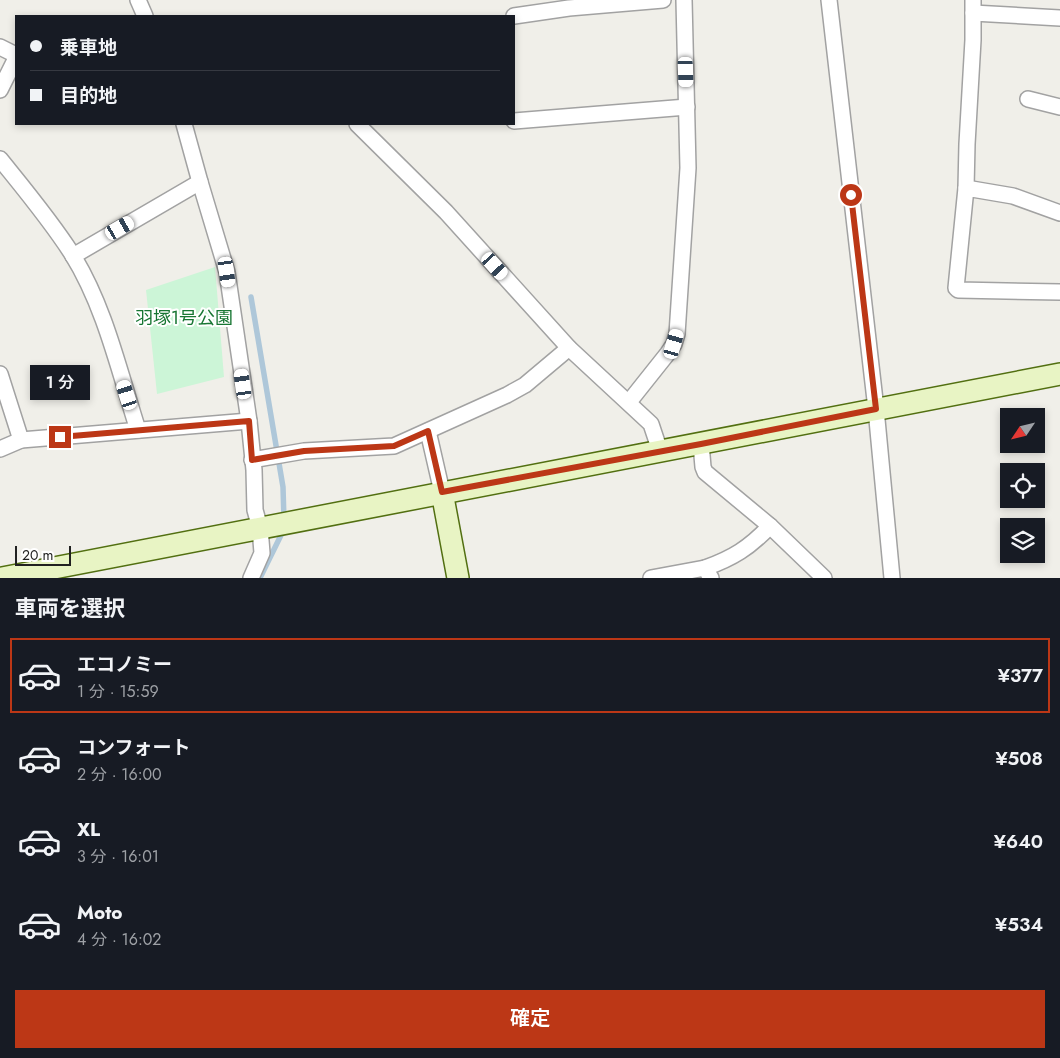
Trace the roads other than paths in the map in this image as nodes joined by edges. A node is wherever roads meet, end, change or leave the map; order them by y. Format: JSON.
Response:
{"nodes":[{"id":1,"x":138,"y":0,"type":"edge"},
{"id":2,"x":662,"y":0,"type":"edge"},
{"id":3,"x":684,"y":0,"type":"edge"},
{"id":4,"x":828,"y":0,"type":"edge"},
{"id":5,"x":580,"y":4,"type":"edge"},
{"id":6,"x":973,"y":6,"type":"edge"},
{"id":7,"x":145,"y":15,"type":"edge"},
{"id":8,"x":515,"y":16,"type":"edge"},
{"id":9,"x":1060,"y":18,"type":"edge"},
{"id":10,"x":0,"y":47,"type":"edge"},
{"id":11,"x":15,"y":56,"type":"edge"},
{"id":12,"x":15,"y":59,"type":"edge"},
{"id":13,"x":0,"y":90,"type":"edge"},
{"id":14,"x":1028,"y":99,"type":"dead end"},
{"id":15,"x":687,"y":107,"type":"junction"},
{"id":16,"x":1060,"y":107,"type":"edge"},
{"id":17,"x":515,"y":121,"type":"edge"},
{"id":18,"x":184,"y":125,"type":"edge"},
{"id":19,"x":358,"y":125,"type":"edge"},
{"id":20,"x":0,"y":160,"type":"edge"},
{"id":21,"x":200,"y":182,"type":"junction"},
{"id":22,"x":966,"y":188,"type":"junction"},
{"id":23,"x":1060,"y":213,"type":"edge"},
{"id":24,"x":73,"y":256,"type":"junction"},
{"id":25,"x":1060,"y":292,"type":"edge"},
{"id":26,"x":569,"y":348,"type":"junction"},
{"id":27,"x":0,"y":374,"type":"edge"},
{"id":28,"x":1060,"y":374,"type":"edge"},
{"id":29,"x":629,"y":402,"type":"junction"},
{"id":30,"x":876,"y":409,"type":"junction"},
{"id":31,"x":249,"y":421,"type":"junction"},
{"id":32,"x":138,"y":430,"type":"junction"},
{"id":33,"x":428,"y":431,"type":"junction"},
{"id":34,"x":21,"y":440,"type":"junction"},
{"id":35,"x":701,"y":444,"type":"junction"},
{"id":36,"x":0,"y":449,"type":"edge"},
{"id":37,"x":660,"y":451,"type":"junction"},
{"id":38,"x":252,"y":460,"type":"junction"},
{"id":39,"x":442,"y":492,"type":"junction"},
{"id":40,"x":770,"y":526,"type":"junction"},
{"id":41,"x":260,"y":528,"type":"junction"},
{"id":42,"x":60,"y":572,"type":"edge"},
{"id":43,"x":708,"y":573,"type":"edge"},
{"id":44,"x":2,"y":578,"type":"edge"},
{"id":45,"x":251,"y":578,"type":"edge"},
{"id":46,"x":458,"y":578,"type":"edge"},
{"id":47,"x":651,"y":578,"type":"edge"},
{"id":48,"x":824,"y":578,"type":"edge"},
{"id":49,"x":892,"y":578,"type":"edge"}],
"edges":[{"from":1,"to":7,"type":"street"},
{"from":2,"to":5,"type":"street"},
{"from":3,"to":15,"type":"street"},
{"from":4,"to":30,"type":"street"},
{"from":5,"to":8,"type":"street"},
{"from":6,"to":9,"type":"street"},
{"from":6,"to":22,"type":"street"},
{"from":10,"to":11,"type":"street"},
{"from":12,"to":13,"type":"street"},
{"from":14,"to":16,"type":"street"},
{"from":15,"to":17,"type":"street"},
{"from":15,"to":29,"type":"street"},
{"from":18,"to":21,"type":"street"},
{"from":19,"to":26,"type":"street"},
{"from":20,"to":24,"type":"street"},
{"from":21,"to":24,"type":"street"},
{"from":21,"to":31,"type":"street"},
{"from":22,"to":23,"type":"street"},
{"from":22,"to":25,"type":"street"},
{"from":24,"to":32,"type":"street"},
{"from":26,"to":29,"type":"street"},
{"from":26,"to":33,"type":"street"},
{"from":27,"to":34,"type":"street"},
{"from":28,"to":30,"type":"street"},
{"from":29,"to":37,"type":"street"},
{"from":30,"to":35,"type":"street"},
{"from":30,"to":49,"type":"street"},
{"from":31,"to":32,"type":"street"},
{"from":31,"to":38,"type":"street"},
{"from":32,"to":34,"type":"street"},
{"from":33,"to":38,"type":"street"},
{"from":33,"to":39,"type":"street"},
{"from":34,"to":36,"type":"street"},
{"from":35,"to":37,"type":"street"},
{"from":35,"to":40,"type":"street"},
{"from":37,"to":39,"type":"street"},
{"from":38,"to":41,"type":"street"},
{"from":39,"to":41,"type":"street"},
{"from":39,"to":46,"type":"street"},
{"from":40,"to":43,"type":"street"},
{"from":40,"to":48,"type":"street"},
{"from":41,"to":42,"type":"street"},
{"from":41,"to":45,"type":"street"},
{"from":42,"to":44,"type":"street"},
{"from":43,"to":47,"type":"street"}]}
